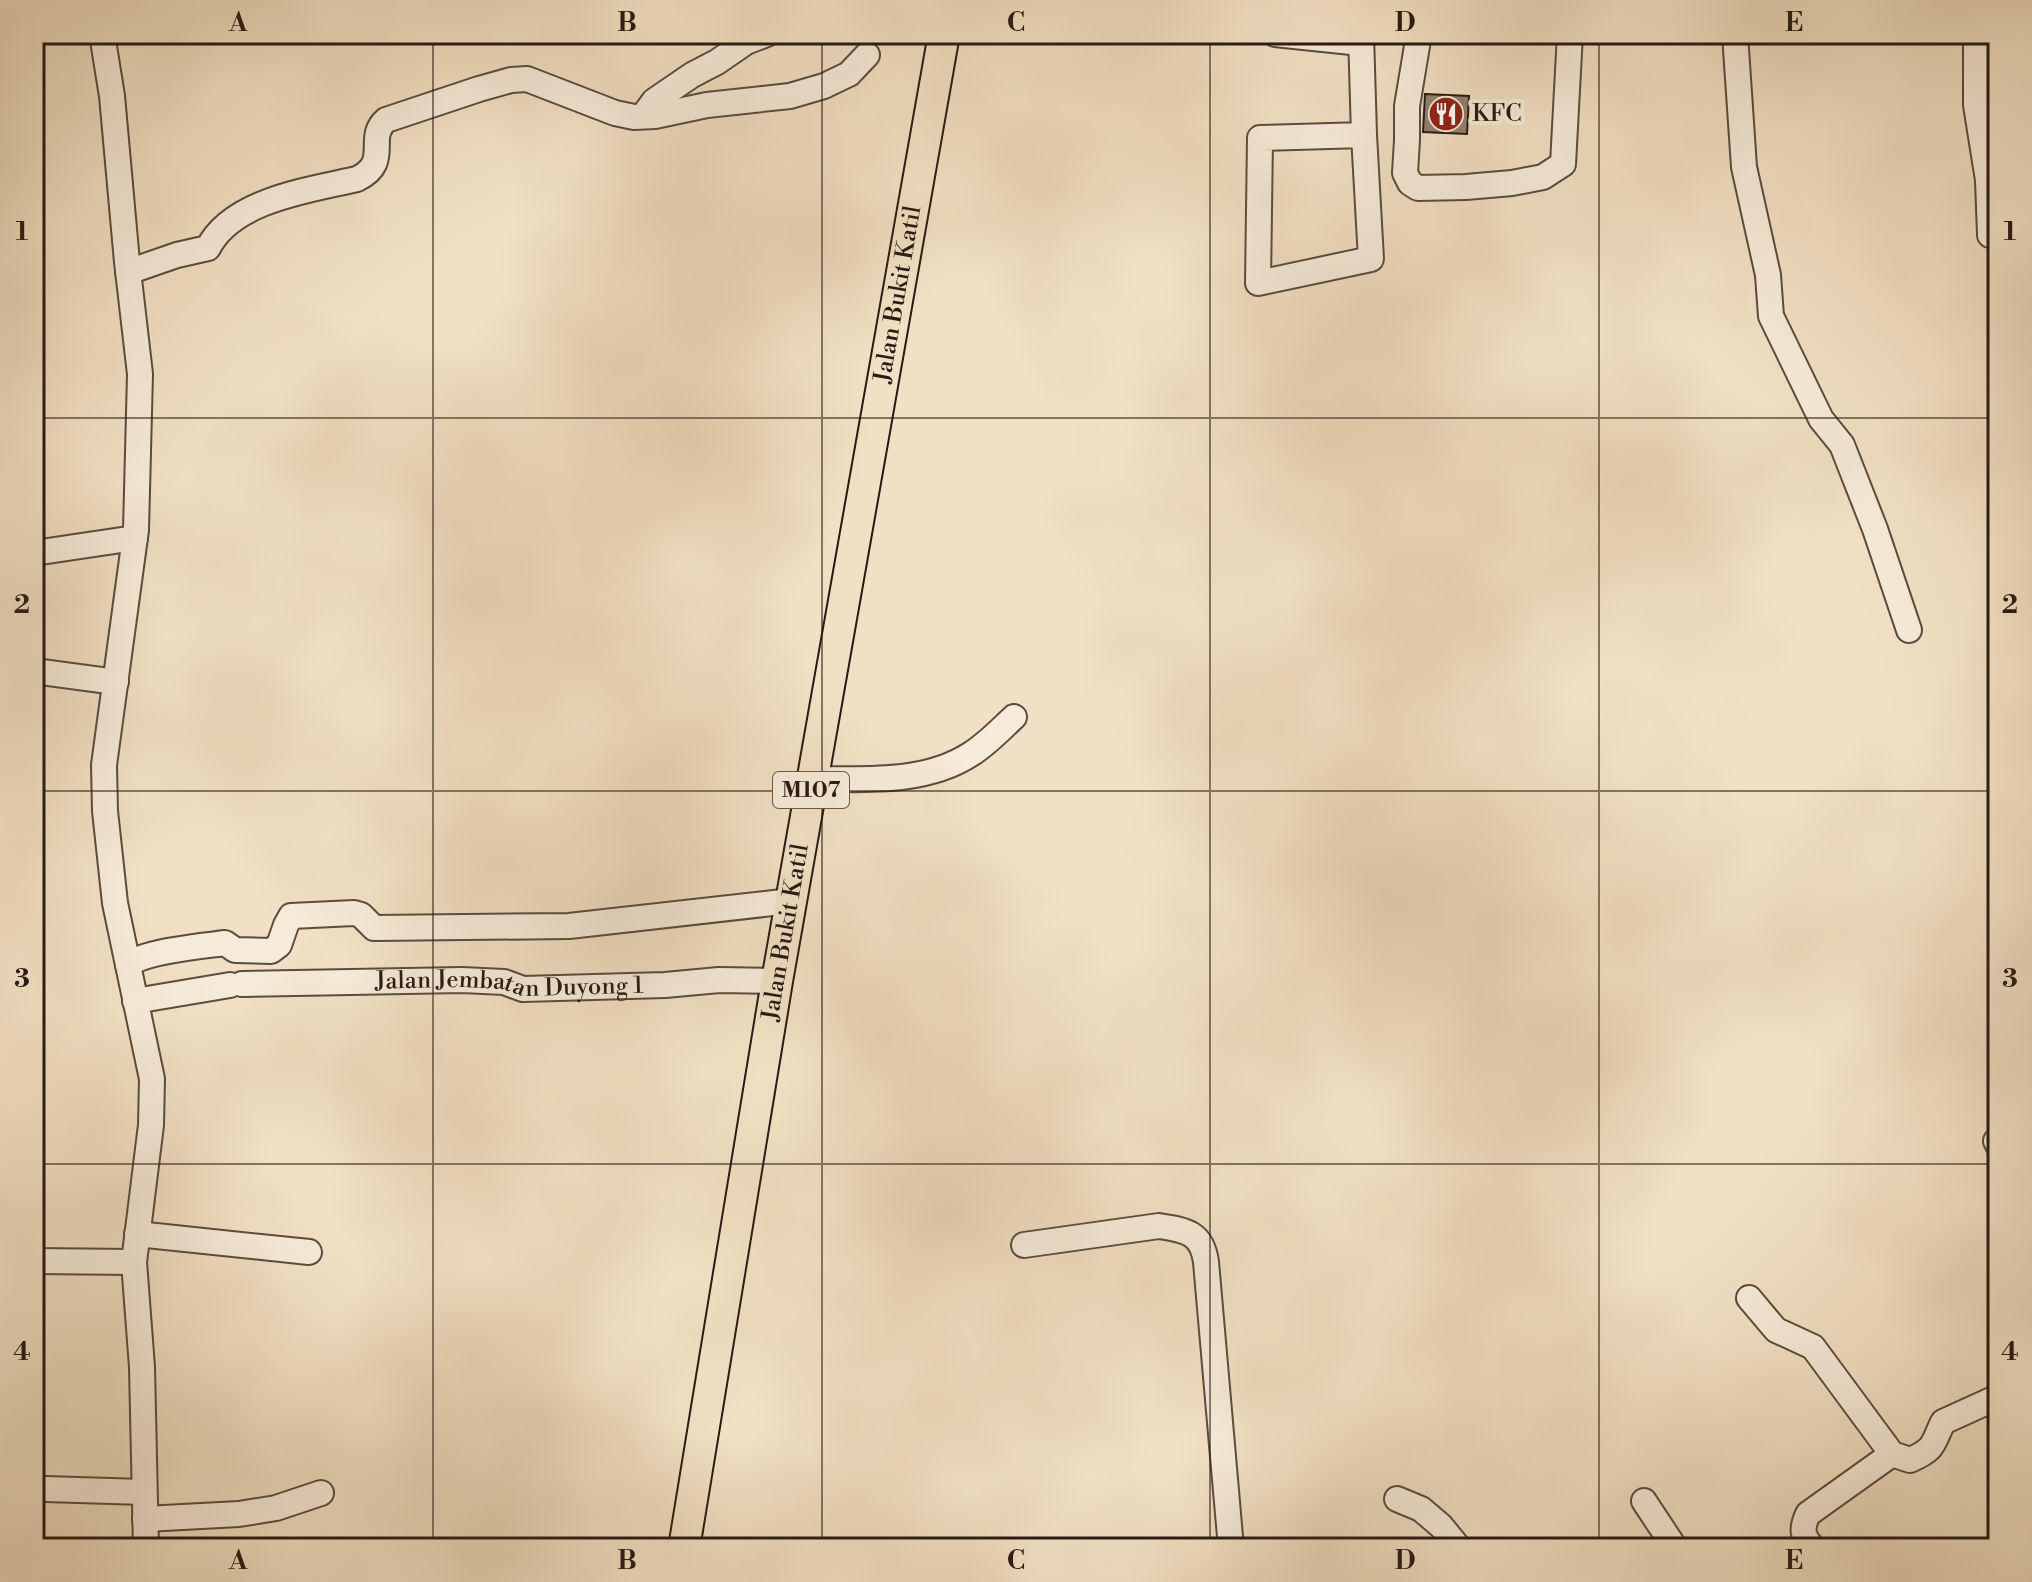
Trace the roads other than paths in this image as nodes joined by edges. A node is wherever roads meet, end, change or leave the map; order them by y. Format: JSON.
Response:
{"nodes":[{"id":1,"x":102,"y":34,"type":"edge"},
{"id":2,"x":767,"y":34,"type":"edge"},
{"id":3,"x":944,"y":34,"type":"edge"},
{"id":4,"x":1275,"y":34,"type":"edge"},
{"id":5,"x":1419,"y":34,"type":"edge"},
{"id":6,"x":1570,"y":34,"type":"edge"},
{"id":7,"x":1735,"y":34,"type":"edge"},
{"id":8,"x":1976,"y":34,"type":"edge"},
{"id":9,"x":1361,"y":39,"type":"edge"},
{"id":10,"x":867,"y":55,"type":"dead end"},
{"id":11,"x":643,"y":116,"type":"junction"},
{"id":12,"x":1364,"y":135,"type":"junction"},
{"id":13,"x":1990,"y":235,"type":"dead end"},
{"id":14,"x":128,"y":272,"type":"junction"},
{"id":15,"x":135,"y":538,"type":"junction"},
{"id":16,"x":34,"y":553,"type":"edge"},
{"id":17,"x":1909,"y":630,"type":"dead end"},
{"id":18,"x":34,"y":671,"type":"edge"},
{"id":19,"x":116,"y":682,"type":"junction"},
{"id":20,"x":1014,"y":717,"type":"dead end"},
{"id":21,"x":813,"y":779,"type":"junction"},
{"id":22,"x":791,"y":901,"type":"junction"},
{"id":23,"x":128,"y":965,"type":"junction"},
{"id":24,"x":777,"y":981,"type":"junction"},
{"id":25,"x":135,"y":1001,"type":"junction"},
{"id":26,"x":137,"y":1234,"type":"junction"},
{"id":27,"x":1024,"y":1245,"type":"dead end"},
{"id":28,"x":309,"y":1252,"type":"dead end"},
{"id":29,"x":34,"y":1261,"type":"edge"},
{"id":30,"x":134,"y":1262,"type":"junction"},
{"id":31,"x":1749,"y":1298,"type":"dead end"},
{"id":32,"x":1998,"y":1397,"type":"edge"},
{"id":33,"x":1892,"y":1454,"type":"junction"},
{"id":34,"x":45,"y":1489,"type":"dead end"},
{"id":35,"x":144,"y":1492,"type":"junction"},
{"id":36,"x":321,"y":1493,"type":"dead end"},
{"id":37,"x":1397,"y":1499,"type":"dead end"},
{"id":38,"x":1644,"y":1501,"type":"dead end"},
{"id":39,"x":145,"y":1519,"type":"junction"},
{"id":40,"x":146,"y":1548,"type":"edge"},
{"id":41,"x":684,"y":1548,"type":"edge"},
{"id":42,"x":1231,"y":1548,"type":"edge"},
{"id":43,"x":1459,"y":1548,"type":"edge"},
{"id":44,"x":1675,"y":1548,"type":"edge"},
{"id":45,"x":1813,"y":1548,"type":"edge"}],
"edges":[{"from":1,"to":14,"type":"street"},
{"from":2,"to":11,"type":"street"},
{"from":3,"to":21,"type":"main road","name":"Jalan Bukit Katil","number":"M107"},
{"from":4,"to":9,"type":"street"},
{"from":5,"to":6,"type":"street"},
{"from":7,"to":17,"type":"street"},
{"from":8,"to":13,"type":"street"},
{"from":9,"to":12,"type":"street"},
{"from":10,"to":11,"type":"street"},
{"from":11,"to":14,"type":"street"},
{"from":12,"to":12,"type":"street"},
{"from":14,"to":15,"type":"street"},
{"from":15,"to":16,"type":"street"},
{"from":15,"to":19,"type":"street"},
{"from":18,"to":19,"type":"street"},
{"from":19,"to":23,"type":"street"},
{"from":20,"to":21,"type":"street"},
{"from":21,"to":22,"type":"main road","name":"Jalan Bukit Katil","number":"M107"},
{"from":22,"to":23,"type":"street"},
{"from":22,"to":24,"type":"main road","name":"Jalan Bukit Katil","number":"M107"},
{"from":23,"to":25,"type":"street"},
{"from":24,"to":25,"type":"street","name":"Jalan Jembatan Duyong 1"},
{"from":24,"to":41,"type":"main road","name":"Jalan Bukit Katil","number":"M107"},
{"from":25,"to":26,"type":"street"},
{"from":26,"to":28,"type":"street"},
{"from":26,"to":30,"type":"street"},
{"from":27,"to":42,"type":"street"},
{"from":29,"to":30,"type":"street"},
{"from":30,"to":35,"type":"street"},
{"from":31,"to":33,"type":"street"},
{"from":32,"to":33,"type":"street"},
{"from":33,"to":45,"type":"street"},
{"from":34,"to":35,"type":"street"},
{"from":35,"to":39,"type":"street"},
{"from":36,"to":39,"type":"street"},
{"from":37,"to":43,"type":"street"},
{"from":38,"to":44,"type":"street"},
{"from":39,"to":40,"type":"street"}]}
